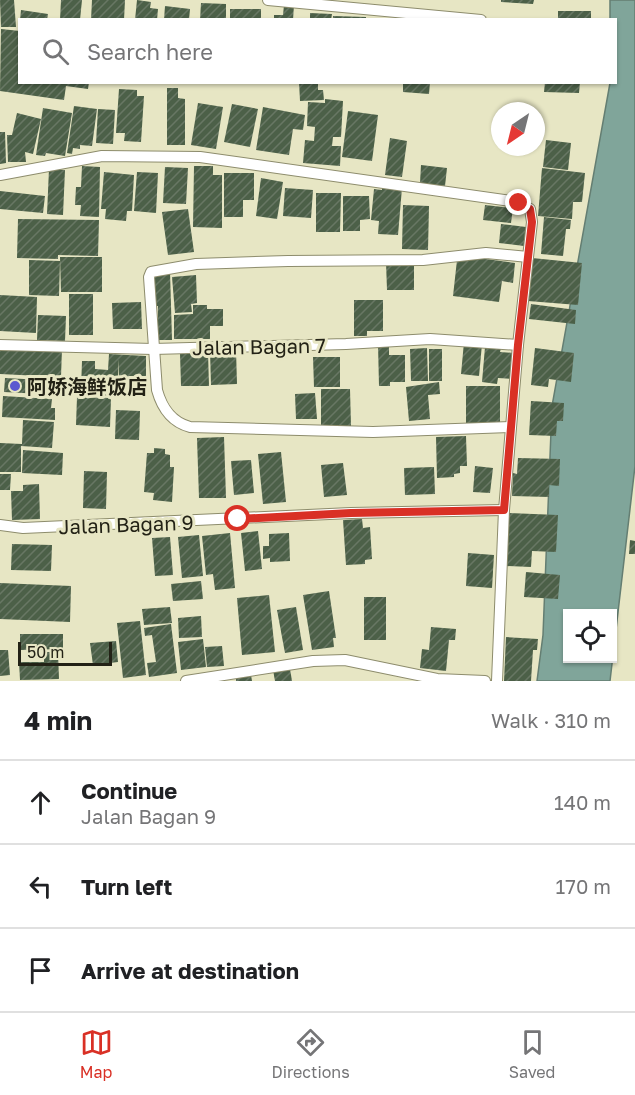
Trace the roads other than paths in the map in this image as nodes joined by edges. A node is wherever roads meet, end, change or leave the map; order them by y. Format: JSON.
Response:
{"nodes":[{"id":1,"x":268,"y":0,"type":"edge"},
{"id":2,"x":460,"y":18,"type":"edge"},
{"id":3,"x":0,"y":175,"type":"edge"},
{"id":4,"x":528,"y":257,"type":"junction"},
{"id":5,"x":0,"y":345,"type":"edge"},
{"id":6,"x":518,"y":345,"type":"junction"},
{"id":7,"x":153,"y":349,"type":"junction"},
{"id":8,"x":511,"y":427,"type":"junction"},
{"id":9,"x":504,"y":510,"type":"junction"},
{"id":10,"x":0,"y":525,"type":"edge"},
{"id":11,"x":186,"y":681,"type":"edge"},
{"id":12,"x":485,"y":681,"type":"edge"},
{"id":13,"x":497,"y":681,"type":"edge"}],
"edges":[{"from":1,"to":2,"type":"street"},
{"from":3,"to":4,"type":"street"},
{"from":4,"to":6,"type":"street"},
{"from":4,"to":7,"type":"street"},
{"from":5,"to":7,"type":"street","name":"Jalan Bagan 7"},
{"from":6,"to":7,"type":"street","name":"Jalan Bagan 7"},
{"from":6,"to":8,"type":"street"},
{"from":7,"to":8,"type":"street"},
{"from":8,"to":9,"type":"street"},
{"from":9,"to":10,"type":"street","name":"Jalan Bagan 9"},
{"from":9,"to":13,"type":"street"},
{"from":11,"to":12,"type":"street"}]}
